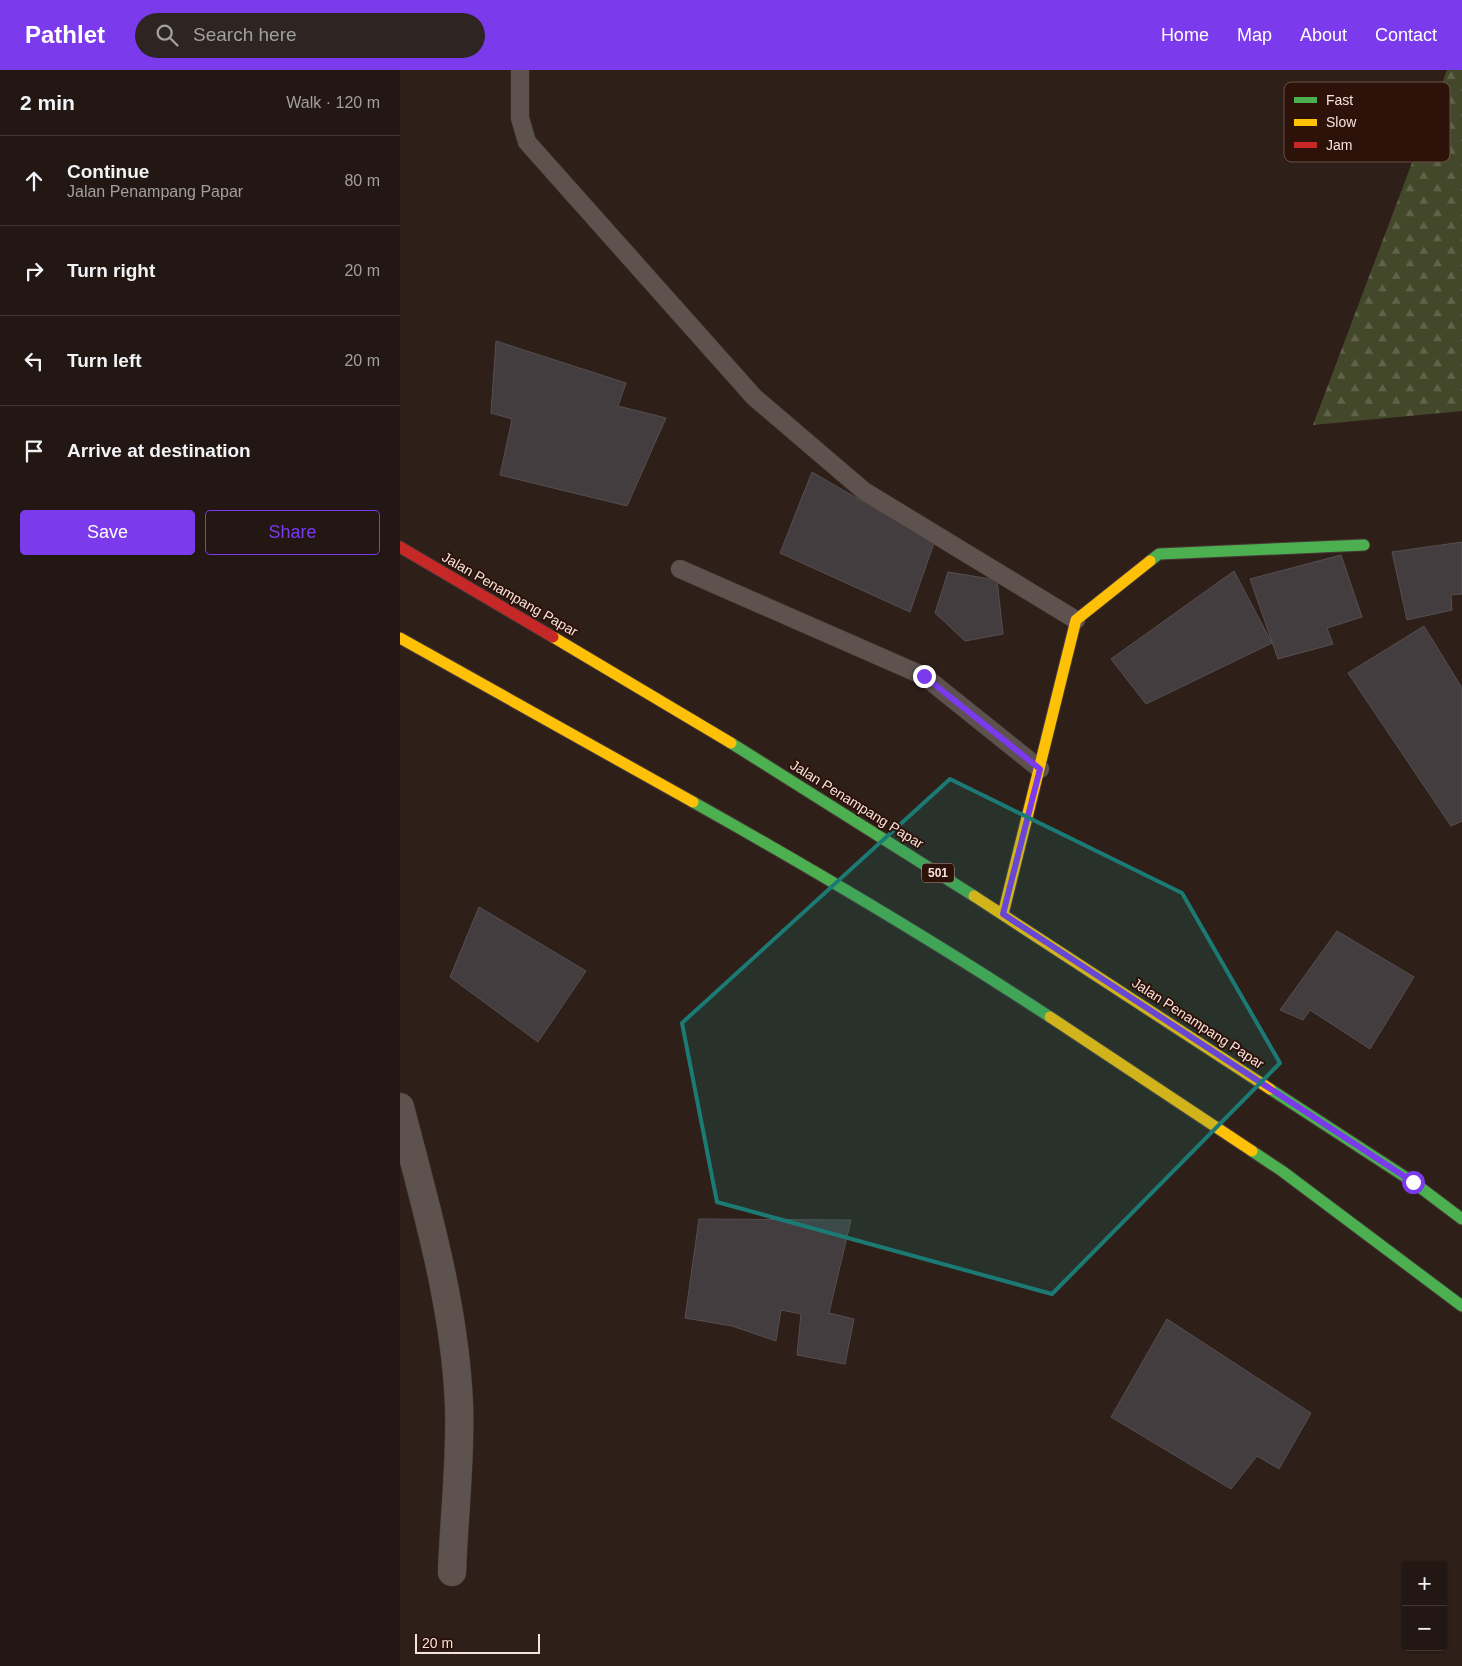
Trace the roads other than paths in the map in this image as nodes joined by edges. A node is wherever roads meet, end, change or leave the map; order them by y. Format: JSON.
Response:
{"nodes":[{"id":1,"x":520,"y":70,"type":"edge"},
{"id":2,"x":1364,"y":545,"type":"dead end"},
{"id":3,"x":400,"y":546,"type":"edge"},
{"id":4,"x":680,"y":569,"type":"dead end"},
{"id":5,"x":1076,"y":620,"type":"junction"},
{"id":6,"x":401,"y":644,"type":"edge"},
{"id":7,"x":1040,"y":769,"type":"junction"},
{"id":8,"x":1003,"y":914,"type":"junction"},
{"id":9,"x":400,"y":1107,"type":"edge"},
{"id":10,"x":1462,"y":1219,"type":"edge"},
{"id":11,"x":1462,"y":1306,"type":"edge"},
{"id":12,"x":452,"y":1572,"type":"dead end"}],
"edges":[{"from":1,"to":5,"type":"lane"},
{"from":2,"to":5,"type":"main road"},
{"from":3,"to":8,"type":"main road","name":"Jalan Penampang Papar","number":"501"},
{"from":4,"to":7,"type":"lane"},
{"from":5,"to":7,"type":"main road"},
{"from":6,"to":11,"type":"main road"},
{"from":7,"to":8,"type":"main road"},
{"from":8,"to":10,"type":"main road","name":"Jalan Penampang Papar","number":"501"},
{"from":9,"to":12,"type":"street"}]}
